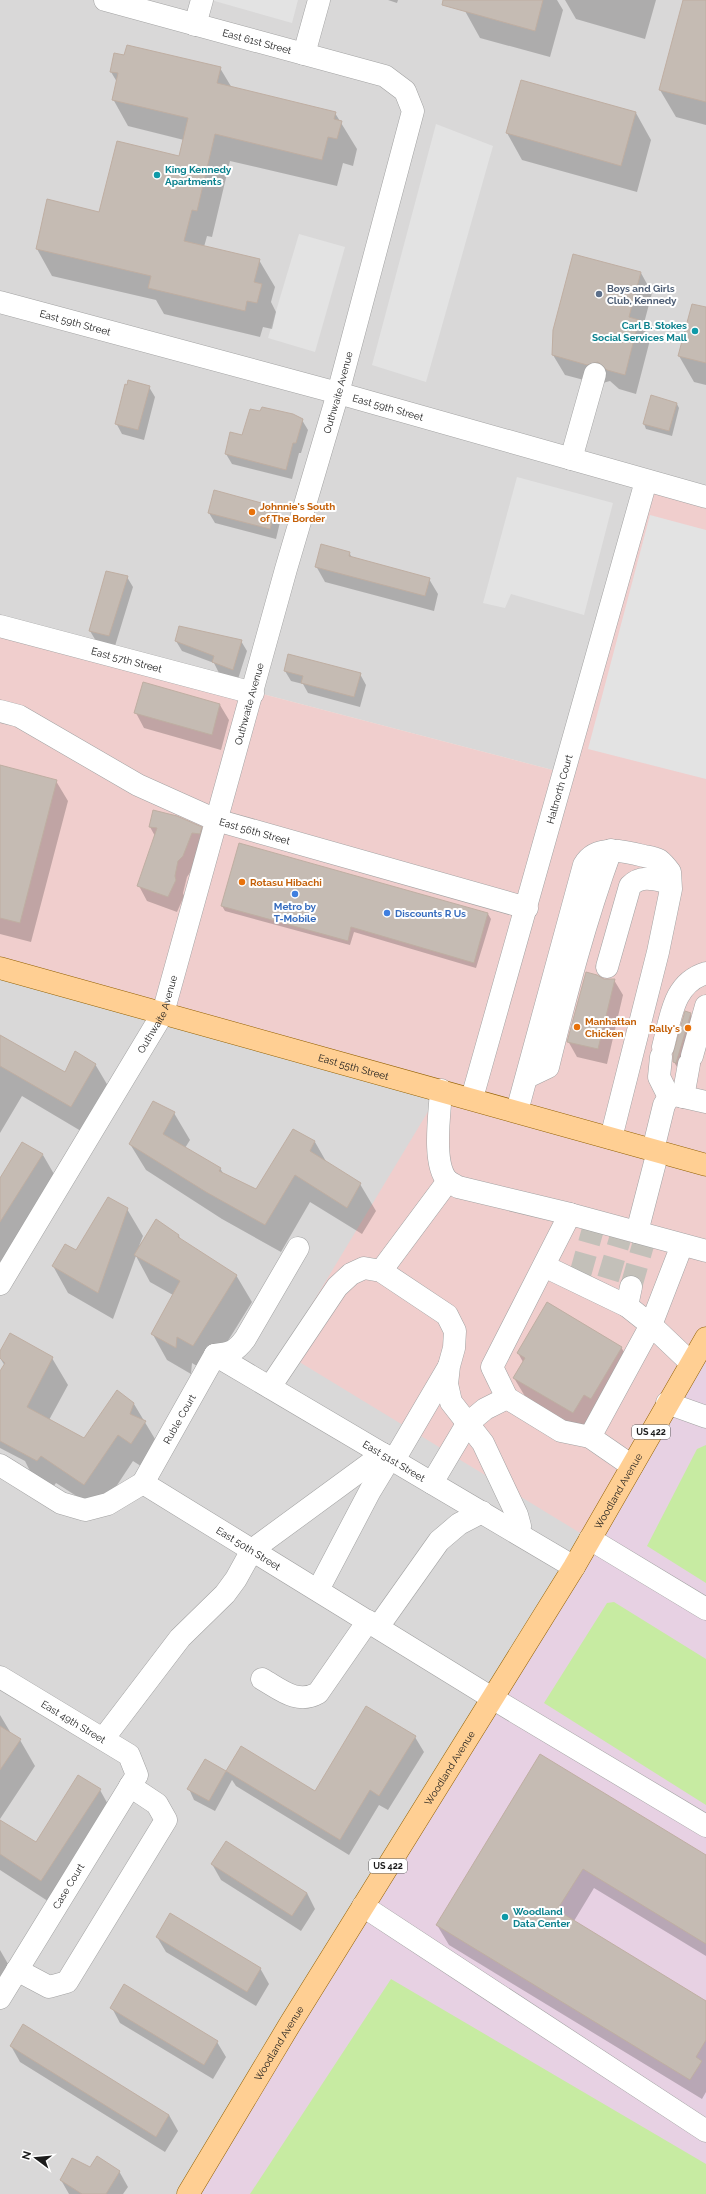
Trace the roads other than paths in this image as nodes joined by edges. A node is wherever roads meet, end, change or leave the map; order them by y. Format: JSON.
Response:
{"nodes":[{"id":1,"x":104,"y":0,"type":"edge"},
{"id":2,"x":202,"y":0,"type":"edge"},
{"id":3,"x":319,"y":0,"type":"edge"},
{"id":4,"x":195,"y":25,"type":"junction"},
{"id":5,"x":304,"y":54,"type":"junction"},
{"id":6,"x":405,"y":91,"type":"joint"},
{"id":7,"x":0,"y":302,"type":"edge"},
{"id":8,"x":596,"y":374,"type":"dead end"},
{"id":9,"x":338,"y":393,"type":"junction"},
{"id":10,"x":571,"y":459,"type":"junction"},
{"id":11,"x":646,"y":481,"type":"junction"},
{"id":12,"x":706,"y":497,"type":"edge"},
{"id":13,"x":0,"y":626,"type":"edge"},
{"id":14,"x":253,"y":693,"type":"junction"},
{"id":15,"x":0,"y":711,"type":"edge"},
{"id":16,"x":216,"y":820,"type":"junction"},
{"id":17,"x":670,"y":883,"type":"junction"},
{"id":18,"x":527,"y":908,"type":"junction"},
{"id":19,"x":607,"y":967,"type":"dead end"},
{"id":20,"x":0,"y":968,"type":"edge"},
{"id":21,"x":706,"y":973,"type":"edge"},
{"id":22,"x":706,"y":1006,"type":"edge"},
{"id":23,"x":163,"y":1013,"type":"junction"},
{"id":24,"x":441,"y":1090,"type":"junction"},
{"id":25,"x":676,"y":1097,"type":"junction"},
{"id":26,"x":472,"y":1098,"type":"junction"},
{"id":27,"x":706,"y":1102,"type":"edge"},
{"id":28,"x":518,"y":1111,"type":"junction"},
{"id":29,"x":611,"y":1138,"type":"junction"},
{"id":30,"x":655,"y":1150,"type":"junction"},
{"id":31,"x":706,"y":1165,"type":"edge"},
{"id":32,"x":448,"y":1181,"type":"junction"},
{"id":33,"x":570,"y":1214,"type":"junction"},
{"id":34,"x":634,"y":1236,"type":"junction"},
{"id":35,"x":682,"y":1245,"type":"junction"},
{"id":36,"x":298,"y":1248,"type":"dead end"},
{"id":37,"x":706,"y":1251,"type":"edge"},
{"id":38,"x":544,"y":1266,"type":"junction"},
{"id":39,"x":381,"y":1271,"type":"junction"},
{"id":40,"x":0,"y":1284,"type":"edge"},
{"id":41,"x":651,"y":1325,"type":"junction"},
{"id":42,"x":706,"y":1338,"type":"edge"},
{"id":43,"x":215,"y":1355,"type":"junction"},
{"id":44,"x":691,"y":1362,"type":"junction"},
{"id":45,"x":449,"y":1366,"type":"junction"},
{"id":46,"x":270,"y":1387,"type":"junction"},
{"id":47,"x":507,"y":1398,"type":"junction"},
{"id":48,"x":667,"y":1403,"type":"junction"},
{"id":49,"x":706,"y":1417,"type":"edge"},
{"id":50,"x":467,"y":1424,"type":"junction"},
{"id":51,"x":590,"y":1437,"type":"junction"},
{"id":52,"x":389,"y":1457,"type":"junction"},
{"id":53,"x":0,"y":1465,"type":"edge"},
{"id":54,"x":632,"y":1466,"type":"junction"},
{"id":55,"x":143,"y":1483,"type":"junction"},
{"id":56,"x":432,"y":1483,"type":"junction"},
{"id":57,"x":482,"y":1512,"type":"junction"},
{"id":58,"x":519,"y":1534,"type":"junction"},
{"id":59,"x":590,"y":1539,"type":"junction"},
{"id":60,"x":252,"y":1550,"type":"junction"},
{"id":61,"x":574,"y":1567,"type":"junction"},
{"id":62,"x":318,"y":1590,"type":"junction"},
{"id":63,"x":706,"y":1609,"type":"edge"},
{"id":64,"x":373,"y":1624,"type":"junction"},
{"id":65,"x":0,"y":1677,"type":"edge"},
{"id":66,"x":262,"y":1679,"type":"dead end"},
{"id":67,"x":492,"y":1698,"type":"junction"},
{"id":68,"x":103,"y":1739,"type":"junction"},
{"id":69,"x":133,"y":1780,"type":"junction"},
{"id":70,"x":706,"y":1826,"type":"edge"},
{"id":71,"x":363,"y":1906,"type":"junction"},
{"id":72,"x":17,"y":1970,"type":"junction"},
{"id":73,"x":0,"y":1998,"type":"edge"},
{"id":74,"x":706,"y":2131,"type":"edge"},
{"id":75,"x":188,"y":2194,"type":"edge"}],
"edges":[{"from":1,"to":4,"type":"street","name":"East 61st Street"},
{"from":2,"to":4,"type":"street"},
{"from":3,"to":5,"type":"street"},
{"from":4,"to":5,"type":"street","name":"East 61st Street"},
{"from":5,"to":6,"type":"street","name":"East 61st Street"},
{"from":6,"to":9,"type":"street","name":"Outhwaite Avenue"},
{"from":7,"to":9,"type":"street","name":"East 59th Street"},
{"from":8,"to":10,"type":"street"},
{"from":9,"to":10,"type":"street","name":"East 59th Street"},
{"from":9,"to":14,"type":"street","name":"Outhwaite Avenue"},
{"from":10,"to":11,"type":"street","name":"East 59th Street"},
{"from":11,"to":12,"type":"street","name":"East 59th Street"},
{"from":11,"to":18,"type":"street","name":"Haltnorth Court"},
{"from":13,"to":14,"type":"street","name":"East 57th Street"},
{"from":14,"to":16,"type":"street","name":"Outhwaite Avenue"},
{"from":15,"to":16,"type":"street","name":"East 56th Street"},
{"from":16,"to":18,"type":"street","name":"East 56th Street"},
{"from":16,"to":23,"type":"street","name":"Outhwaite Avenue"},
{"from":17,"to":19,"type":"street"},
{"from":17,"to":28,"type":"street"},
{"from":17,"to":29,"type":"street"},
{"from":18,"to":26,"type":"street","name":"Haltnorth Court"},
{"from":20,"to":23,"type":"main road","name":"East 55th Street"},
{"from":21,"to":25,"type":"street"},
{"from":22,"to":25,"type":"street"},
{"from":23,"to":24,"type":"main road","name":"East 55th Street"},
{"from":23,"to":40,"type":"street","name":"Outhwaite Avenue"},
{"from":24,"to":26,"type":"main road","name":"East 55th Street"},
{"from":24,"to":32,"type":"street"},
{"from":25,"to":27,"type":"street"},
{"from":25,"to":30,"type":"street"},
{"from":26,"to":28,"type":"main road","name":"East 55th Street"},
{"from":28,"to":29,"type":"main road","name":"East 55th Street"},
{"from":29,"to":30,"type":"main road","name":"East 55th Street"},
{"from":30,"to":31,"type":"main road","name":"East 55th Street"},
{"from":30,"to":34,"type":"street"},
{"from":32,"to":33,"type":"street"},
{"from":32,"to":39,"type":"street"},
{"from":33,"to":34,"type":"street"},
{"from":33,"to":38,"type":"street"},
{"from":34,"to":35,"type":"street"},
{"from":35,"to":37,"type":"street"},
{"from":35,"to":41,"type":"street"},
{"from":36,"to":43,"type":"street"},
{"from":38,"to":41,"type":"street"},
{"from":38,"to":47,"type":"street"},
{"from":39,"to":45,"type":"street"},
{"from":39,"to":46,"type":"street"},
{"from":41,"to":44,"type":"street"},
{"from":41,"to":51,"type":"street"},
{"from":42,"to":44,"type":"main road","name":"Woodland Avenue","number":"US 422"},
{"from":43,"to":46,"type":"street","name":"East 51st Street"},
{"from":43,"to":55,"type":"street","name":"Ruble Court"},
{"from":44,"to":48,"type":"main road","name":"Woodland Avenue","number":"US 422"},
{"from":45,"to":50,"type":"street"},
{"from":45,"to":52,"type":"street"},
{"from":46,"to":52,"type":"street","name":"East 51st Street"},
{"from":47,"to":50,"type":"street"},
{"from":47,"to":51,"type":"street"},
{"from":48,"to":49,"type":"street"},
{"from":48,"to":54,"type":"main road","name":"Woodland Avenue","number":"US 422"},
{"from":50,"to":56,"type":"street"},
{"from":50,"to":58,"type":"street"},
{"from":51,"to":54,"type":"street"},
{"from":52,"to":56,"type":"street","name":"East 51st Street"},
{"from":52,"to":60,"type":"street"},
{"from":52,"to":62,"type":"street"},
{"from":53,"to":55,"type":"street"},
{"from":54,"to":59,"type":"main road","name":"Woodland Avenue","number":"US 422"},
{"from":55,"to":60,"type":"street","name":"East 50th Street"},
{"from":56,"to":57,"type":"street","name":"East 51st Street"},
{"from":57,"to":58,"type":"street","name":"East 51st Street"},
{"from":57,"to":64,"type":"street"},
{"from":58,"to":61,"type":"street","name":"East 51st Street"},
{"from":59,"to":61,"type":"main road","name":"Woodland Avenue","number":"US 422"},
{"from":59,"to":63,"type":"street"},
{"from":60,"to":62,"type":"street","name":"East 50th Street"},
{"from":60,"to":68,"type":"street"},
{"from":61,"to":67,"type":"main road","name":"Woodland Avenue","number":"US 422"},
{"from":62,"to":64,"type":"street","name":"East 50th Street"},
{"from":64,"to":66,"type":"street"},
{"from":64,"to":67,"type":"street","name":"East 50th Street"},
{"from":65,"to":68,"type":"street","name":"East 49th Street"},
{"from":67,"to":70,"type":"street","name":"East 50th Street"},
{"from":67,"to":71,"type":"main road","name":"Woodland Avenue","number":"US 422"},
{"from":68,"to":69,"type":"street","name":"East 49th Street"},
{"from":69,"to":72,"type":"street","name":"Case Court"},
{"from":69,"to":72,"type":"street"},
{"from":71,"to":74,"type":"street"},
{"from":71,"to":75,"type":"main road","name":"Woodland Avenue","number":"US 422"},
{"from":72,"to":73,"type":"street","name":"Case Court"}]}
